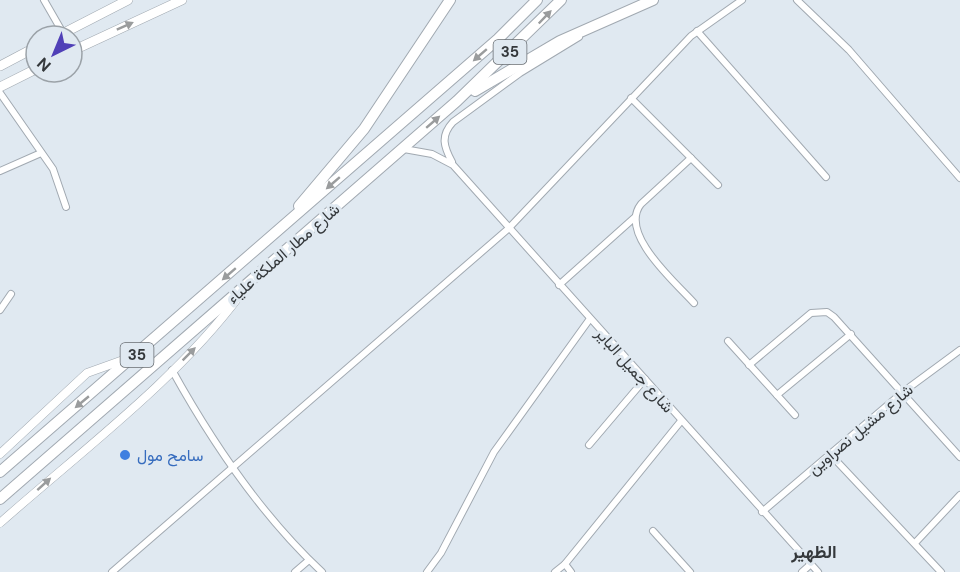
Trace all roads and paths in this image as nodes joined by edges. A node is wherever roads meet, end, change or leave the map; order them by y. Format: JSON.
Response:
{"nodes":[{"id":1,"x":44,"y":0,"type":"edge"},
{"id":2,"x":128,"y":0,"type":"edge"},
{"id":3,"x":182,"y":0,"type":"edge"},
{"id":4,"x":450,"y":0,"type":"edge"},
{"id":5,"x":537,"y":0,"type":"edge"},
{"id":6,"x":561,"y":0,"type":"edge"},
{"id":7,"x":653,"y":0,"type":"edge"},
{"id":8,"x":742,"y":0,"type":"edge"},
{"id":9,"x":797,"y":0,"type":"edge"},
{"id":10,"x":55,"y":24,"type":"edge"},
{"id":11,"x":81,"y":24,"type":"edge"},
{"id":12,"x":589,"y":27,"type":"junction"},
{"id":13,"x":697,"y":31,"type":"junction"},
{"id":14,"x":84,"y":45,"type":"edge"},
{"id":15,"x":24,"y":53,"type":"edge"},
{"id":16,"x":0,"y":66,"type":"edge"},
{"id":17,"x":24,"y":75,"type":"edge"},
{"id":18,"x":0,"y":87,"type":"edge"},
{"id":19,"x":0,"y":93,"type":"edge"},
{"id":20,"x":631,"y":98,"type":"junction"},
{"id":21,"x":457,"y":101,"type":"junction"},
{"id":22,"x":402,"y":149,"type":"junction"},
{"id":23,"x":41,"y":153,"type":"junction"},
{"id":24,"x":691,"y":158,"type":"junction"},
{"id":25,"x":453,"y":165,"type":"junction"},
{"id":26,"x":0,"y":171,"type":"edge"},
{"id":27,"x":826,"y":177,"type":"dead end"},
{"id":28,"x":960,"y":178,"type":"edge"},
{"id":29,"x":718,"y":185,"type":"dead end"},
{"id":30,"x":66,"y":207,"type":"dead end"},
{"id":31,"x":634,"y":218,"type":"junction"},
{"id":32,"x":508,"y":229,"type":"junction"},
{"id":33,"x":273,"y":236,"type":"junction"},
{"id":34,"x":247,"y":285,"type":"junction"},
{"id":35,"x":559,"y":285,"type":"junction"},
{"id":36,"x":11,"y":294,"type":"dead end"},
{"id":37,"x":694,"y":303,"type":"dead end"},
{"id":38,"x":0,"y":310,"type":"edge"},
{"id":39,"x":590,"y":320,"type":"junction"},
{"id":40,"x":851,"y":334,"type":"junction"},
{"id":41,"x":729,"y":340,"type":"dead end"},
{"id":42,"x":960,"y":350,"type":"edge"},
{"id":43,"x":138,"y":354,"type":"junction"},
{"id":44,"x":749,"y":365,"type":"junction"},
{"id":45,"x":172,"y":370,"type":"junction"},
{"id":46,"x":645,"y":379,"type":"junction"},
{"id":47,"x":903,"y":392,"type":"junction"},
{"id":48,"x":777,"y":395,"type":"junction"},
{"id":49,"x":795,"y":416,"type":"dead end"},
{"id":50,"x":681,"y":421,"type":"junction"},
{"id":51,"x":960,"y":444,"type":"edge"},
{"id":52,"x":589,"y":446,"type":"dead end"},
{"id":53,"x":953,"y":448,"type":"junction"},
{"id":54,"x":829,"y":453,"type":"junction"},
{"id":55,"x":0,"y":454,"type":"edge"},
{"id":56,"x":960,"y":457,"type":"edge"},
{"id":57,"x":232,"y":468,"type":"junction"},
{"id":58,"x":0,"y":472,"type":"edge"},
{"id":59,"x":960,"y":495,"type":"edge"},
{"id":60,"x":0,"y":499,"type":"edge"},
{"id":61,"x":762,"y":512,"type":"junction"},
{"id":62,"x":0,"y":523,"type":"edge"},
{"id":63,"x":653,"y":531,"type":"dead end"},
{"id":64,"x":915,"y":543,"type":"junction"},
{"id":65,"x":309,"y":560,"type":"junction"},
{"id":66,"x":565,"y":564,"type":"junction"},
{"id":67,"x":811,"y":564,"type":"junction"},
{"id":68,"x":112,"y":572,"type":"edge"},
{"id":69,"x":295,"y":572,"type":"edge"},
{"id":70,"x":322,"y":572,"type":"edge"},
{"id":71,"x":427,"y":572,"type":"edge"},
{"id":72,"x":555,"y":572,"type":"edge"},
{"id":73,"x":571,"y":572,"type":"edge"},
{"id":74,"x":690,"y":572,"type":"edge"},
{"id":75,"x":802,"y":572,"type":"edge"},
{"id":76,"x":818,"y":572,"type":"edge"},
{"id":77,"x":941,"y":572,"type":"edge"}],
"edges":[{"from":1,"to":10,"type":"street"},
{"from":2,"to":11,"type":"main road"},
{"from":14,"to":3,"type":"main road","one_way":true},
{"from":4,"to":33,"type":"highway"},
{"from":5,"to":33,"type":"highway","name":"شارع مطار الملكة علياء","number":"35","one_way":true},
{"from":21,"to":6,"type":"highway","name":"شارع مطار الملكة علياء","number":"35","one_way":true},
{"from":7,"to":12,"type":"highway"},
{"from":8,"to":13,"type":"street"},
{"from":9,"to":28,"type":"street"},
{"from":12,"to":21,"type":"highway"},
{"from":12,"to":25,"type":"street","name":"شارع جميل الباير"},
{"from":13,"to":20,"type":"street"},
{"from":13,"to":27,"type":"street"},
{"from":15,"to":16,"type":"main road"},
{"from":17,"to":18,"type":"main road"},
{"from":19,"to":23,"type":"street"},
{"from":20,"to":24,"type":"street"},
{"from":20,"to":32,"type":"street"},
{"from":22,"to":21,"type":"highway","name":"شارع مطار الملكة علياء","number":"35","one_way":true},
{"from":22,"to":25,"type":"street","name":"شارع جميل الباير"},
{"from":22,"to":34,"type":"highway","name":"شارع مطار الملكة علياء","number":"35"},
{"from":23,"to":26,"type":"street"},
{"from":23,"to":30,"type":"street"},
{"from":24,"to":29,"type":"street"},
{"from":24,"to":31,"type":"street"},
{"from":25,"to":32,"type":"street","name":"شارع جميل الباير"},
{"from":31,"to":35,"type":"street"},
{"from":31,"to":37,"type":"street"},
{"from":32,"to":35,"type":"street","name":"شارع جميل الباير"},
{"from":32,"to":57,"type":"street"},
{"from":33,"to":43,"type":"highway","name":"شارع مطار الملكة علياء","number":"35","one_way":true},
{"from":45,"to":34,"type":"street","one_way":true},
{"from":34,"to":60,"type":"highway","name":"شارع مطار الملكة علياء","number":"35"},
{"from":35,"to":39,"type":"street","name":"شارع جميل الباير"},
{"from":36,"to":38,"type":"street"},
{"from":39,"to":46,"type":"street","name":"شارع جميل الباير"},
{"from":39,"to":71,"type":"street"},
{"from":40,"to":44,"type":"street"},
{"from":40,"to":47,"type":"street"},
{"from":40,"to":48,"type":"street"},
{"from":41,"to":44,"type":"street"},
{"from":42,"to":47,"type":"street","name":"شارع مشيل نصراوين"},
{"from":43,"to":55,"type":"street"},
{"from":43,"to":58,"type":"highway","name":"شارع مطار الملكة علياء","number":"35","one_way":true},
{"from":44,"to":48,"type":"street"},
{"from":45,"to":57,"type":"street"},
{"from":62,"to":45,"type":"street","one_way":true},
{"from":46,"to":50,"type":"street","name":"شارع جميل الباير"},
{"from":46,"to":52,"type":"street"},
{"from":47,"to":53,"type":"street"},
{"from":47,"to":54,"type":"street","name":"شارع مشيل نصراوين"},
{"from":48,"to":49,"type":"street"},
{"from":50,"to":61,"type":"street","name":"شارع جميل الباير"},
{"from":50,"to":66,"type":"street"},
{"from":51,"to":53,"type":"street"},
{"from":53,"to":56,"type":"street"},
{"from":54,"to":61,"type":"street","name":"شارع مشيل نصراوين"},
{"from":54,"to":64,"type":"street"},
{"from":57,"to":65,"type":"street"},
{"from":57,"to":68,"type":"street"},
{"from":59,"to":64,"type":"street"},
{"from":61,"to":67,"type":"street","name":"شارع جميل الباير"},
{"from":63,"to":74,"type":"street"},
{"from":64,"to":77,"type":"street"},
{"from":65,"to":69,"type":"street"},
{"from":65,"to":70,"type":"street"},
{"from":66,"to":72,"type":"street"},
{"from":66,"to":73,"type":"street"},
{"from":67,"to":75,"type":"street"},
{"from":67,"to":76,"type":"street","name":"شارع جميل الباير"}]}
